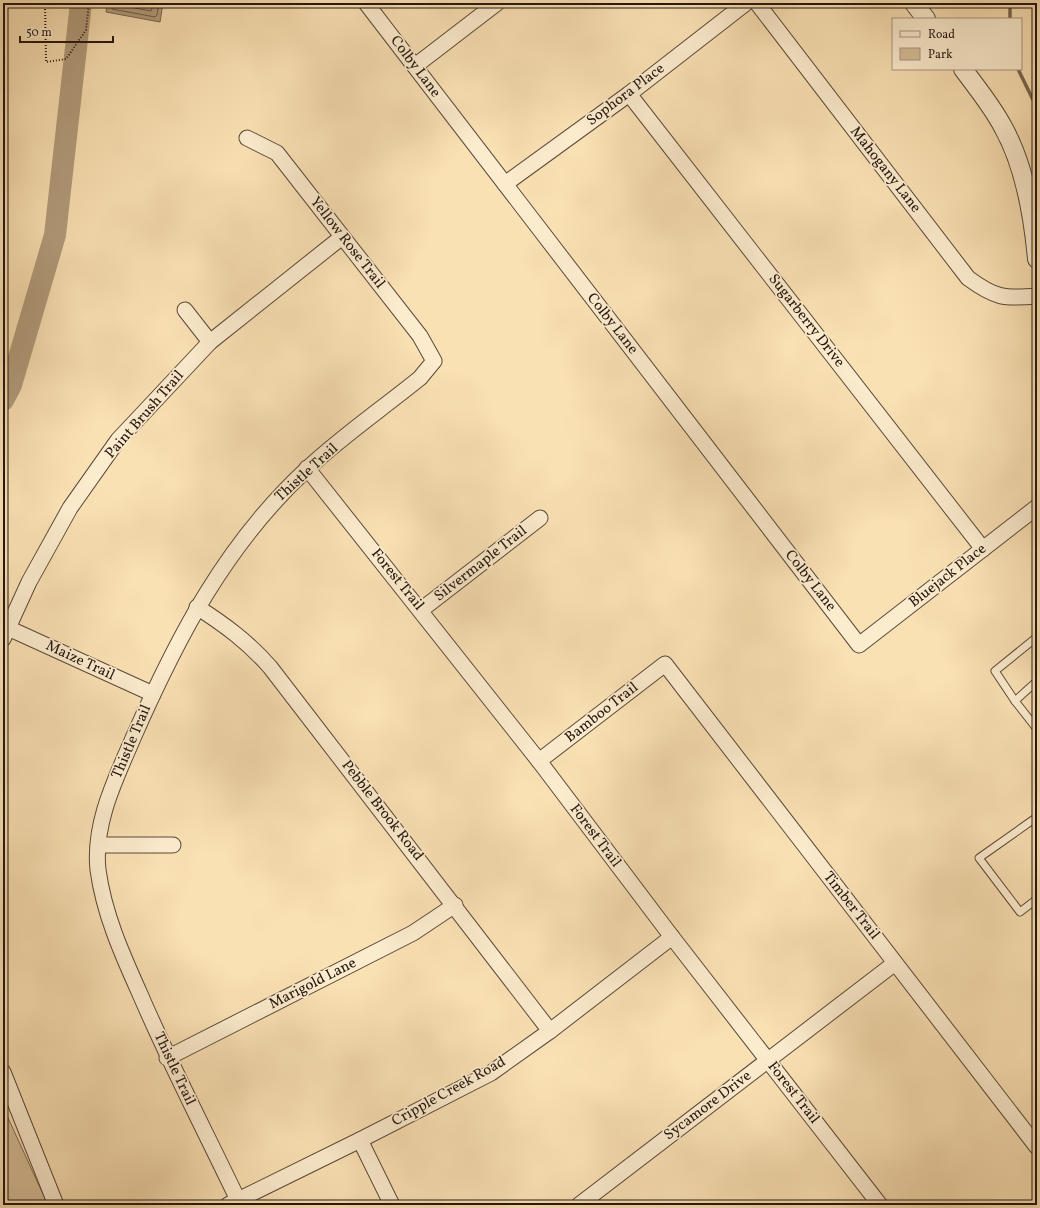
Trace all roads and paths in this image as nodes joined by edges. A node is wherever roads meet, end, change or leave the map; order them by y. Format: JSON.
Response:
{"nodes":[{"id":1,"x":45,"y":3,"type":"edge"},
{"id":2,"x":89,"y":3,"type":"edge"},
{"id":3,"x":366,"y":3,"type":"edge"},
{"id":4,"x":497,"y":3,"type":"edge"},
{"id":5,"x":746,"y":3,"type":"edge"},
{"id":6,"x":757,"y":3,"type":"edge"},
{"id":7,"x":914,"y":3,"type":"edge"},
{"id":8,"x":925,"y":18,"type":"edge"},
{"id":9,"x":415,"y":66,"type":"junction"},
{"id":10,"x":964,"y":70,"type":"edge"},
{"id":11,"x":629,"y":94,"type":"junction"},
{"id":12,"x":247,"y":138,"type":"dead end"},
{"id":13,"x":505,"y":184,"type":"junction"},
{"id":14,"x":342,"y":237,"type":"junction"},
{"id":15,"x":1037,"y":259,"type":"edge"},
{"id":16,"x":1037,"y":296,"type":"edge"},
{"id":17,"x":185,"y":310,"type":"dead end"},
{"id":18,"x":210,"y":342,"type":"junction"},
{"id":19,"x":434,"y":361,"type":"joint"},
{"id":20,"x":308,"y":468,"type":"junction"},
{"id":21,"x":1037,"y":507,"type":"edge"},
{"id":22,"x":540,"y":518,"type":"dead end"},
{"id":23,"x":983,"y":549,"type":"junction"},
{"id":24,"x":197,"y":608,"type":"junction"},
{"id":25,"x":421,"y":610,"type":"junction"},
{"id":26,"x":5,"y":633,"type":"edge"},
{"id":27,"x":1037,"y":637,"type":"edge"},
{"id":28,"x":858,"y":645,"type":"joint"},
{"id":29,"x":665,"y":664,"type":"joint"},
{"id":30,"x":1037,"y":682,"type":"edge"},
{"id":31,"x":153,"y":694,"type":"junction"},
{"id":32,"x":1015,"y":701,"type":"junction"},
{"id":33,"x":1037,"y":729,"type":"edge"},
{"id":34,"x":539,"y":761,"type":"junction"},
{"id":35,"x":1037,"y":817,"type":"edge"},
{"id":36,"x":99,"y":845,"type":"junction"},
{"id":37,"x":173,"y":845,"type":"dead end"},
{"id":38,"x":1037,"y":899,"type":"edge"},
{"id":39,"x":455,"y":905,"type":"junction"},
{"id":40,"x":672,"y":937,"type":"junction"},
{"id":41,"x":895,"y":963,"type":"junction"},
{"id":42,"x":550,"y":1031,"type":"junction"},
{"id":43,"x":167,"y":1058,"type":"junction"},
{"id":44,"x":768,"y":1060,"type":"junction"},
{"id":45,"x":3,"y":1072,"type":"edge"},
{"id":46,"x":360,"y":1140,"type":"junction"},
{"id":47,"x":1037,"y":1147,"type":"edge"},
{"id":48,"x":233,"y":1202,"type":"edge"},
{"id":49,"x":56,"y":1205,"type":"edge"},
{"id":50,"x":392,"y":1205,"type":"edge"},
{"id":51,"x":578,"y":1205,"type":"edge"},
{"id":52,"x":880,"y":1205,"type":"edge"}],
"edges":[{"from":1,"to":2,"type":"path"},
{"from":3,"to":9,"type":"street","name":"Colby Lane"},
{"from":4,"to":9,"type":"street"},
{"from":5,"to":11,"type":"street","name":"Sophora Place"},
{"from":6,"to":16,"type":"street","name":"Mahogany Lane"},
{"from":7,"to":8,"type":"street"},
{"from":9,"to":13,"type":"street","name":"Colby Lane"},
{"from":10,"to":15,"type":"street"},
{"from":11,"to":13,"type":"street","name":"Sophora Place"},
{"from":11,"to":23,"type":"street","name":"Sugarberry Drive"},
{"from":12,"to":14,"type":"street","name":"Yellow Rose Trail"},
{"from":13,"to":28,"type":"street","name":"Colby Lane"},
{"from":14,"to":18,"type":"street","name":"Paint Brush Trail"},
{"from":14,"to":19,"type":"street","name":"Yellow Rose Trail"},
{"from":17,"to":18,"type":"street"},
{"from":18,"to":26,"type":"street","name":"Paint Brush Trail"},
{"from":19,"to":20,"type":"street","name":"Thistle Trail"},
{"from":20,"to":24,"type":"street","name":"Thistle Trail"},
{"from":20,"to":25,"type":"street","name":"Forest Trail"},
{"from":21,"to":23,"type":"street","name":"Bluejack Place"},
{"from":22,"to":25,"type":"street","name":"Silvermaple Trail"},
{"from":23,"to":28,"type":"street","name":"Bluejack Place"},
{"from":24,"to":31,"type":"street","name":"Thistle Trail"},
{"from":24,"to":39,"type":"street","name":"Pebble Brook Road"},
{"from":25,"to":34,"type":"street","name":"Forest Trail"},
{"from":26,"to":31,"type":"street","name":"Maize Trail"},
{"from":27,"to":32,"type":"lane"},
{"from":29,"to":34,"type":"street","name":"Bamboo Trail"},
{"from":29,"to":41,"type":"street","name":"Timber Trail"},
{"from":30,"to":32,"type":"lane"},
{"from":31,"to":36,"type":"street","name":"Thistle Trail"},
{"from":32,"to":33,"type":"lane"},
{"from":34,"to":40,"type":"street","name":"Forest Trail"},
{"from":35,"to":38,"type":"lane"},
{"from":36,"to":37,"type":"street"},
{"from":36,"to":43,"type":"street","name":"Thistle Trail"},
{"from":39,"to":42,"type":"street","name":"Pebble Brook Road"},
{"from":39,"to":43,"type":"street","name":"Marigold Lane"},
{"from":40,"to":42,"type":"street","name":"Cripple Creek Road"},
{"from":40,"to":44,"type":"street","name":"Forest Trail"},
{"from":41,"to":44,"type":"street","name":"Sycamore Drive"},
{"from":41,"to":47,"type":"street","name":"Timber Trail"},
{"from":42,"to":46,"type":"street","name":"Cripple Creek Road"},
{"from":43,"to":48,"type":"street","name":"Thistle Trail"},
{"from":44,"to":51,"type":"street","name":"Sycamore Drive"},
{"from":44,"to":52,"type":"street","name":"Forest Trail"},
{"from":45,"to":49,"type":"street"},
{"from":46,"to":48,"type":"street","name":"Cripple Creek Road"},
{"from":46,"to":50,"type":"street"}]}
